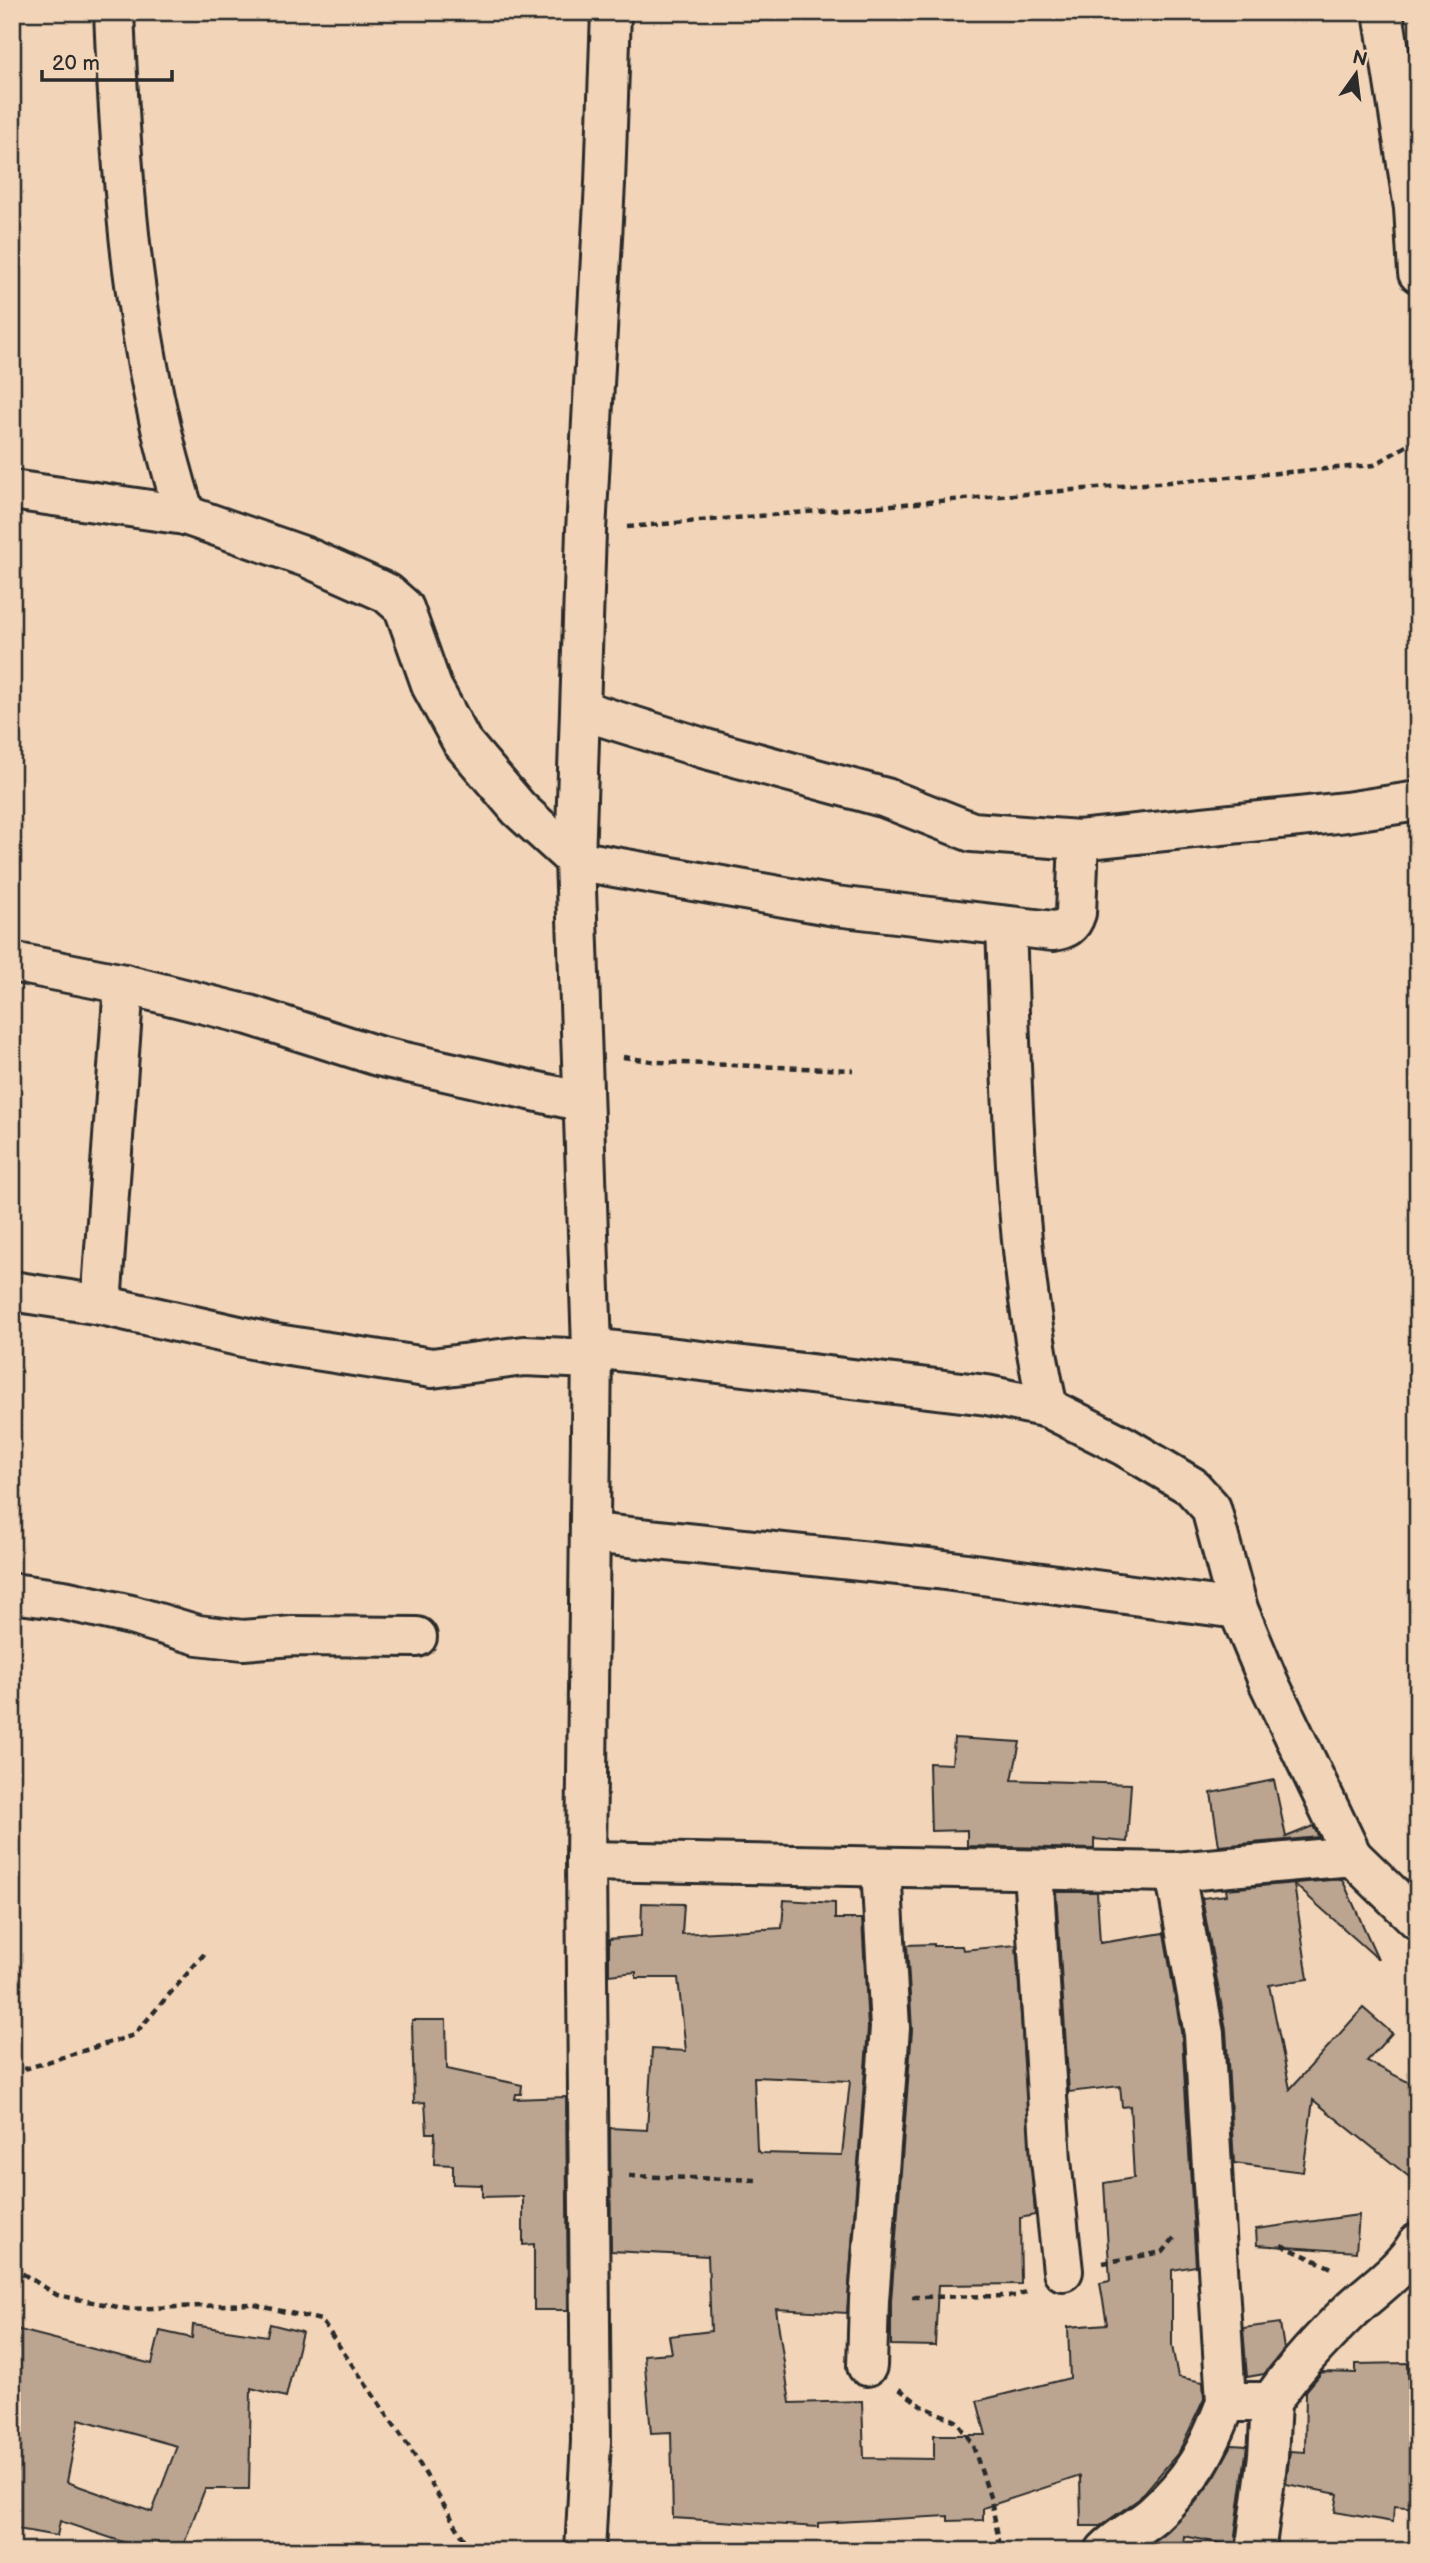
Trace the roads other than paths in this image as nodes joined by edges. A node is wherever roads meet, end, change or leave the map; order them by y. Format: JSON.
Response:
{"nodes":[{"id":1,"x":114,"y":12,"type":"edge"},
{"id":2,"x":611,"y":12,"type":"edge"},
{"id":3,"x":1382,"y":12,"type":"edge"},
{"id":4,"x":1418,"y":273,"type":"edge"},
{"id":5,"x":12,"y":490,"type":"edge"},
{"id":6,"x":185,"y":514,"type":"junction"},
{"id":7,"x":581,"y":710,"type":"junction"},
{"id":8,"x":1418,"y":801,"type":"edge"},
{"id":9,"x":1079,"y":840,"type":"junction"},
{"id":10,"x":575,"y":860,"type":"junction"},
{"id":11,"x":1006,"y":926,"type":"junction"},
{"id":12,"x":12,"y":962,"type":"edge"},
{"id":13,"x":124,"y":984,"type":"junction"},
{"id":14,"x":583,"y":1102,"type":"junction"},
{"id":15,"x":12,"y":1291,"type":"edge"},
{"id":16,"x":101,"y":1305,"type":"junction"},
{"id":17,"x":592,"y":1353,"type":"junction"},
{"id":18,"x":1048,"y":1408,"type":"junction"},
{"id":19,"x":591,"y":1534,"type":"junction"},
{"id":20,"x":12,"y":1593,"type":"edge"},
{"id":21,"x":1238,"y":1609,"type":"junction"},
{"id":22,"x":416,"y":1637,"type":"dead end"},
{"id":23,"x":1352,"y":1856,"type":"junction"},
{"id":24,"x":586,"y":1861,"type":"junction"},
{"id":25,"x":881,"y":1867,"type":"junction"},
{"id":26,"x":1033,"y":1870,"type":"junction"},
{"id":27,"x":1175,"y":1872,"type":"junction"},
{"id":28,"x":1418,"y":1920,"type":"edge"},
{"id":29,"x":1415,"y":2253,"type":"edge"},
{"id":30,"x":1063,"y":2271,"type":"dead end"},
{"id":31,"x":867,"y":2366,"type":"road end"},
{"id":32,"x":1226,"y":2402,"type":"junction"},
{"id":33,"x":1271,"y":2402,"type":"junction"},
{"id":34,"x":1257,"y":2538,"type":"dead end"},
{"id":35,"x":585,"y":2551,"type":"edge"},
{"id":36,"x":1105,"y":2551,"type":"edge"}],
"edges":[{"from":1,"to":6,"type":"street"},
{"from":2,"to":7,"type":"street"},
{"from":3,"to":4,"type":"street"},
{"from":5,"to":6,"type":"street"},
{"from":6,"to":10,"type":"street"},
{"from":7,"to":9,"type":"street"},
{"from":7,"to":10,"type":"street"},
{"from":8,"to":9,"type":"street"},
{"from":9,"to":11,"type":"street"},
{"from":10,"to":11,"type":"street"},
{"from":10,"to":14,"type":"street"},
{"from":11,"to":18,"type":"street"},
{"from":12,"to":13,"type":"street"},
{"from":13,"to":14,"type":"street"},
{"from":13,"to":16,"type":"street"},
{"from":14,"to":17,"type":"street"},
{"from":15,"to":16,"type":"street"},
{"from":16,"to":17,"type":"street"},
{"from":17,"to":18,"type":"street"},
{"from":17,"to":19,"type":"street"},
{"from":18,"to":21,"type":"street"},
{"from":19,"to":21,"type":"street"},
{"from":19,"to":24,"type":"street"},
{"from":20,"to":22,"type":"street"},
{"from":21,"to":23,"type":"street"},
{"from":23,"to":27,"type":"street"},
{"from":23,"to":28,"type":"street"},
{"from":24,"to":25,"type":"street"},
{"from":24,"to":35,"type":"street"},
{"from":25,"to":26,"type":"street"},
{"from":25,"to":31,"type":"street"},
{"from":26,"to":27,"type":"street"},
{"from":26,"to":30,"type":"street"},
{"from":27,"to":32,"type":"street"},
{"from":29,"to":33,"type":"street"},
{"from":32,"to":33,"type":"street"},
{"from":32,"to":36,"type":"street"},
{"from":33,"to":34,"type":"street"}]}
